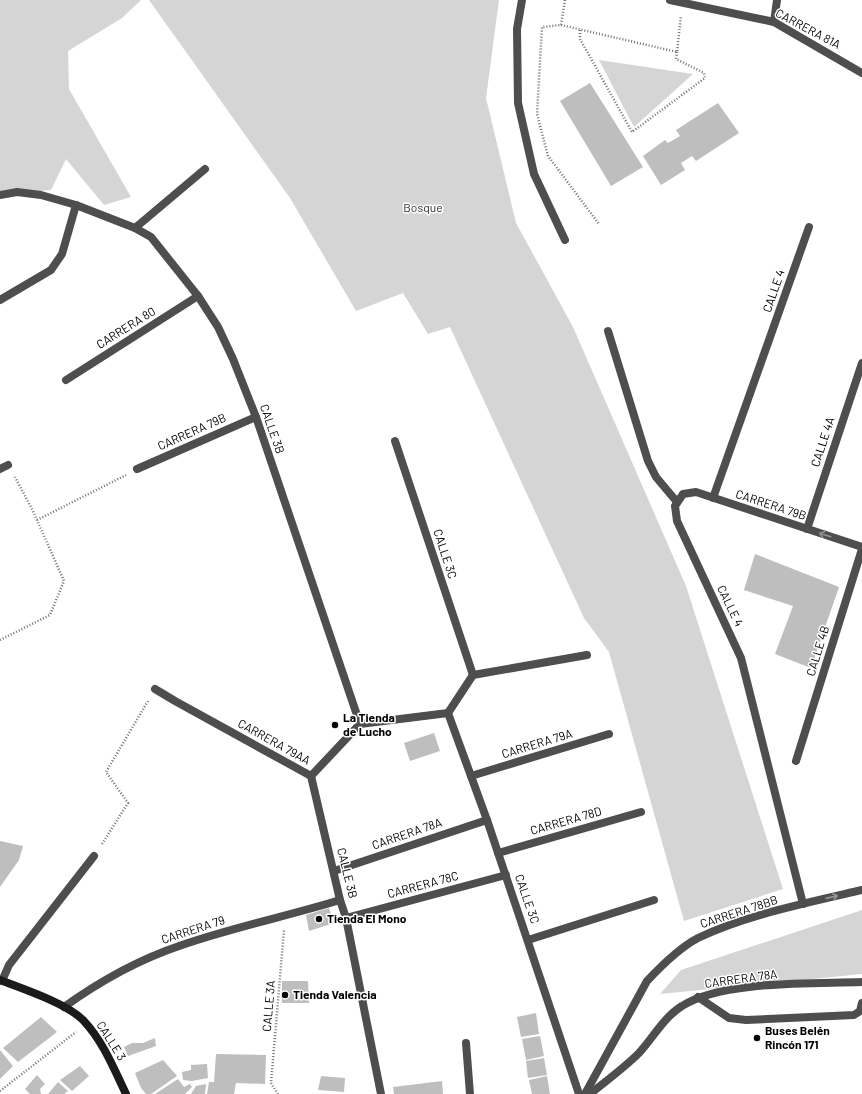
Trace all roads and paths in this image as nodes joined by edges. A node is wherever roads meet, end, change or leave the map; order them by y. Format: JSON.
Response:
{"nodes":[{"id":1,"x":522,"y":0,"type":"edge"},
{"id":2,"x":565,"y":0,"type":"edge"},
{"id":3,"x":670,"y":0,"type":"edge"},
{"id":4,"x":777,"y":0,"type":"edge"},
{"id":5,"x":682,"y":4,"type":"junction"},
{"id":6,"x":774,"y":22,"type":"junction"},
{"id":7,"x":561,"y":26,"type":"junction"},
{"id":8,"x":580,"y":30,"type":"junction"},
{"id":9,"x":677,"y":52,"type":"junction"},
{"id":10,"x":862,"y":73,"type":"edge"},
{"id":11,"x":204,"y":169,"type":"dead end"},
{"id":12,"x":0,"y":195,"type":"edge"},
{"id":13,"x":76,"y":205,"type":"junction"},
{"id":14,"x":599,"y":224,"type":"dead end"},
{"id":15,"x":809,"y":227,"type":"dead end"},
{"id":16,"x":135,"y":228,"type":"junction"},
{"id":17,"x":565,"y":240,"type":"dead end"},
{"id":18,"x":198,"y":296,"type":"junction"},
{"id":19,"x":0,"y":300,"type":"edge"},
{"id":20,"x":608,"y":331,"type":"dead end"},
{"id":21,"x":862,"y":363,"type":"edge"},
{"id":22,"x":66,"y":380,"type":"dead end"},
{"id":23,"x":256,"y":417,"type":"junction"},
{"id":24,"x":395,"y":441,"type":"dead end"},
{"id":25,"x":8,"y":465,"type":"joint"},
{"id":26,"x":0,"y":469,"type":"edge"},
{"id":27,"x":138,"y":469,"type":"joint"},
{"id":28,"x":713,"y":498,"type":"junction"},
{"id":29,"x":676,"y":502,"type":"junction"},
{"id":30,"x":36,"y":520,"type":"junction"},
{"id":31,"x":807,"y":529,"type":"junction"},
{"id":32,"x":862,"y":548,"type":"edge"},
{"id":33,"x":0,"y":640,"type":"edge"},
{"id":34,"x":586,"y":655,"type":"dead end"},
{"id":35,"x":473,"y":675,"type":"junction"},
{"id":36,"x":155,"y":689,"type":"joint"},
{"id":37,"x":448,"y":713,"type":"junction"},
{"id":38,"x":360,"y":724,"type":"junction"},
{"id":39,"x":609,"y":734,"type":"dead end"},
{"id":40,"x":796,"y":761,"type":"dead end"},
{"id":41,"x":311,"y":776,"type":"junction"},
{"id":42,"x":471,"y":776,"type":"junction"},
{"id":43,"x":641,"y":812,"type":"dead end"},
{"id":44,"x":487,"y":820,"type":"junction"},
{"id":45,"x":498,"y":853,"type":"junction"},
{"id":46,"x":94,"y":856,"type":"joint"},
{"id":47,"x":334,"y":871,"type":"junction"},
{"id":48,"x":506,"y":876,"type":"junction"},
{"id":49,"x":862,"y":890,"type":"edge"},
{"id":50,"x":340,"y":900,"type":"junction"},
{"id":51,"x":654,"y":900,"type":"dead end"},
{"id":52,"x":803,"y":904,"type":"junction"},
{"id":53,"x":286,"y":916,"type":"junction"},
{"id":54,"x":346,"y":918,"type":"junction"},
{"id":55,"x":528,"y":940,"type":"junction"},
{"id":56,"x":1,"y":980,"type":"edge"},
{"id":57,"x":862,"y":982,"type":"edge"},
{"id":58,"x":698,"y":997,"type":"junction"},
{"id":59,"x":862,"y":1003,"type":"edge"},
{"id":60,"x":64,"y":1007,"type":"junction"},
{"id":61,"x":86,"y":1024,"type":"junction"},
{"id":62,"x":466,"y":1043,"type":"dead end"},
{"id":63,"x":0,"y":1091,"type":"edge"},
{"id":64,"x":126,"y":1094,"type":"edge"},
{"id":65,"x":278,"y":1094,"type":"edge"},
{"id":66,"x":381,"y":1094,"type":"edge"},
{"id":67,"x":470,"y":1094,"type":"edge"},
{"id":68,"x":578,"y":1094,"type":"edge"},
{"id":69,"x":585,"y":1094,"type":"edge"},
{"id":70,"x":590,"y":1094,"type":"edge"}],
"edges":[{"from":1,"to":17,"type":"street"},
{"from":2,"to":7,"type":"path"},
{"from":3,"to":5,"type":"street","name":"CARRERA 81A"},
{"from":4,"to":6,"type":"street"},
{"from":5,"to":6,"type":"street","name":"CARRERA 81A"},
{"from":5,"to":9,"type":"path"},
{"from":6,"to":10,"type":"street","name":"CARRERA 81A"},
{"from":7,"to":8,"type":"path"},
{"from":7,"to":14,"type":"path"},
{"from":8,"to":9,"type":"path"},
{"from":8,"to":9,"type":"path"},
{"from":11,"to":16,"type":"street"},
{"from":12,"to":13,"type":"street"},
{"from":13,"to":16,"type":"street","name":"CALLE 3B"},
{"from":13,"to":19,"type":"street"},
{"from":15,"to":28,"type":"street","name":"CALLE 4"},
{"from":16,"to":18,"type":"street","name":"CALLE 3B"},
{"from":18,"to":22,"type":"street","name":"CARRERA 80"},
{"from":18,"to":23,"type":"street","name":"CALLE 3B"},
{"from":20,"to":29,"type":"street"},
{"from":21,"to":31,"type":"street","name":"CALLE 4A"},
{"from":23,"to":27,"type":"street","name":"CARRERA 79B"},
{"from":23,"to":38,"type":"street","name":"CALLE 3B"},
{"from":24,"to":35,"type":"street","name":"CALLE 3C"},
{"from":25,"to":26,"type":"street"},
{"from":25,"to":30,"type":"path"},
{"from":27,"to":30,"type":"path"},
{"from":28,"to":29,"type":"street","name":"CARRERA 79B"},
{"from":28,"to":31,"type":"street","name":"CARRERA 79B"},
{"from":29,"to":52,"type":"street","name":"CALLE 4"},
{"from":30,"to":33,"type":"path"},
{"from":32,"to":31,"type":"street","name":"CARRERA 79B","one_way":true},
{"from":32,"to":40,"type":"street","name":"CALLE 4B"},
{"from":34,"to":35,"type":"street"},
{"from":35,"to":37,"type":"street"},
{"from":36,"to":41,"type":"street","name":"CARRERA 79AA"},
{"from":36,"to":46,"type":"path"},
{"from":37,"to":38,"type":"street"},
{"from":37,"to":42,"type":"street","name":"CALLE 3C"},
{"from":38,"to":41,"type":"street","name":"CARRERA 79AA"},
{"from":39,"to":42,"type":"street","name":"CARRERA 79A"},
{"from":41,"to":47,"type":"street","name":"CALLE 3B"},
{"from":42,"to":44,"type":"street","name":"CALLE 3C"},
{"from":43,"to":45,"type":"street","name":"CARRERA 78D"},
{"from":44,"to":45,"type":"street","name":"CALLE 3C"},
{"from":44,"to":47,"type":"street","name":"CARRERA 78A"},
{"from":45,"to":48,"type":"street","name":"CALLE 3C"},
{"from":46,"to":56,"type":"street"},
{"from":47,"to":50,"type":"street","name":"CALLE 3B"},
{"from":48,"to":54,"type":"street","name":"CARRERA 78C"},
{"from":48,"to":55,"type":"street","name":"CALLE 3C"},
{"from":52,"to":49,"type":"street","name":"CARRERA 78BB","one_way":true},
{"from":50,"to":53,"type":"street","name":"CARRERA 79"},
{"from":50,"to":54,"type":"street","name":"CALLE 3B"},
{"from":51,"to":55,"type":"street"},
{"from":52,"to":69,"type":"street","name":"CARRERA 78BB"},
{"from":53,"to":60,"type":"street","name":"CARRERA 79"},
{"from":53,"to":65,"type":"path","name":"CALLE 3A"},
{"from":54,"to":66,"type":"street","name":"CALLE 3B"},
{"from":55,"to":68,"type":"street","name":"CALLE 3C"},
{"from":56,"to":60,"type":"main road","name":"CALLE 3"},
{"from":57,"to":58,"type":"street","name":"CARRERA 78A"},
{"from":58,"to":59,"type":"street"},
{"from":58,"to":70,"type":"street","name":"CARRERA 78A"},
{"from":60,"to":61,"type":"main road","name":"CALLE 3"},
{"from":61,"to":63,"type":"path"},
{"from":61,"to":64,"type":"main road","name":"CALLE 3"},
{"from":62,"to":67,"type":"street"}]}
